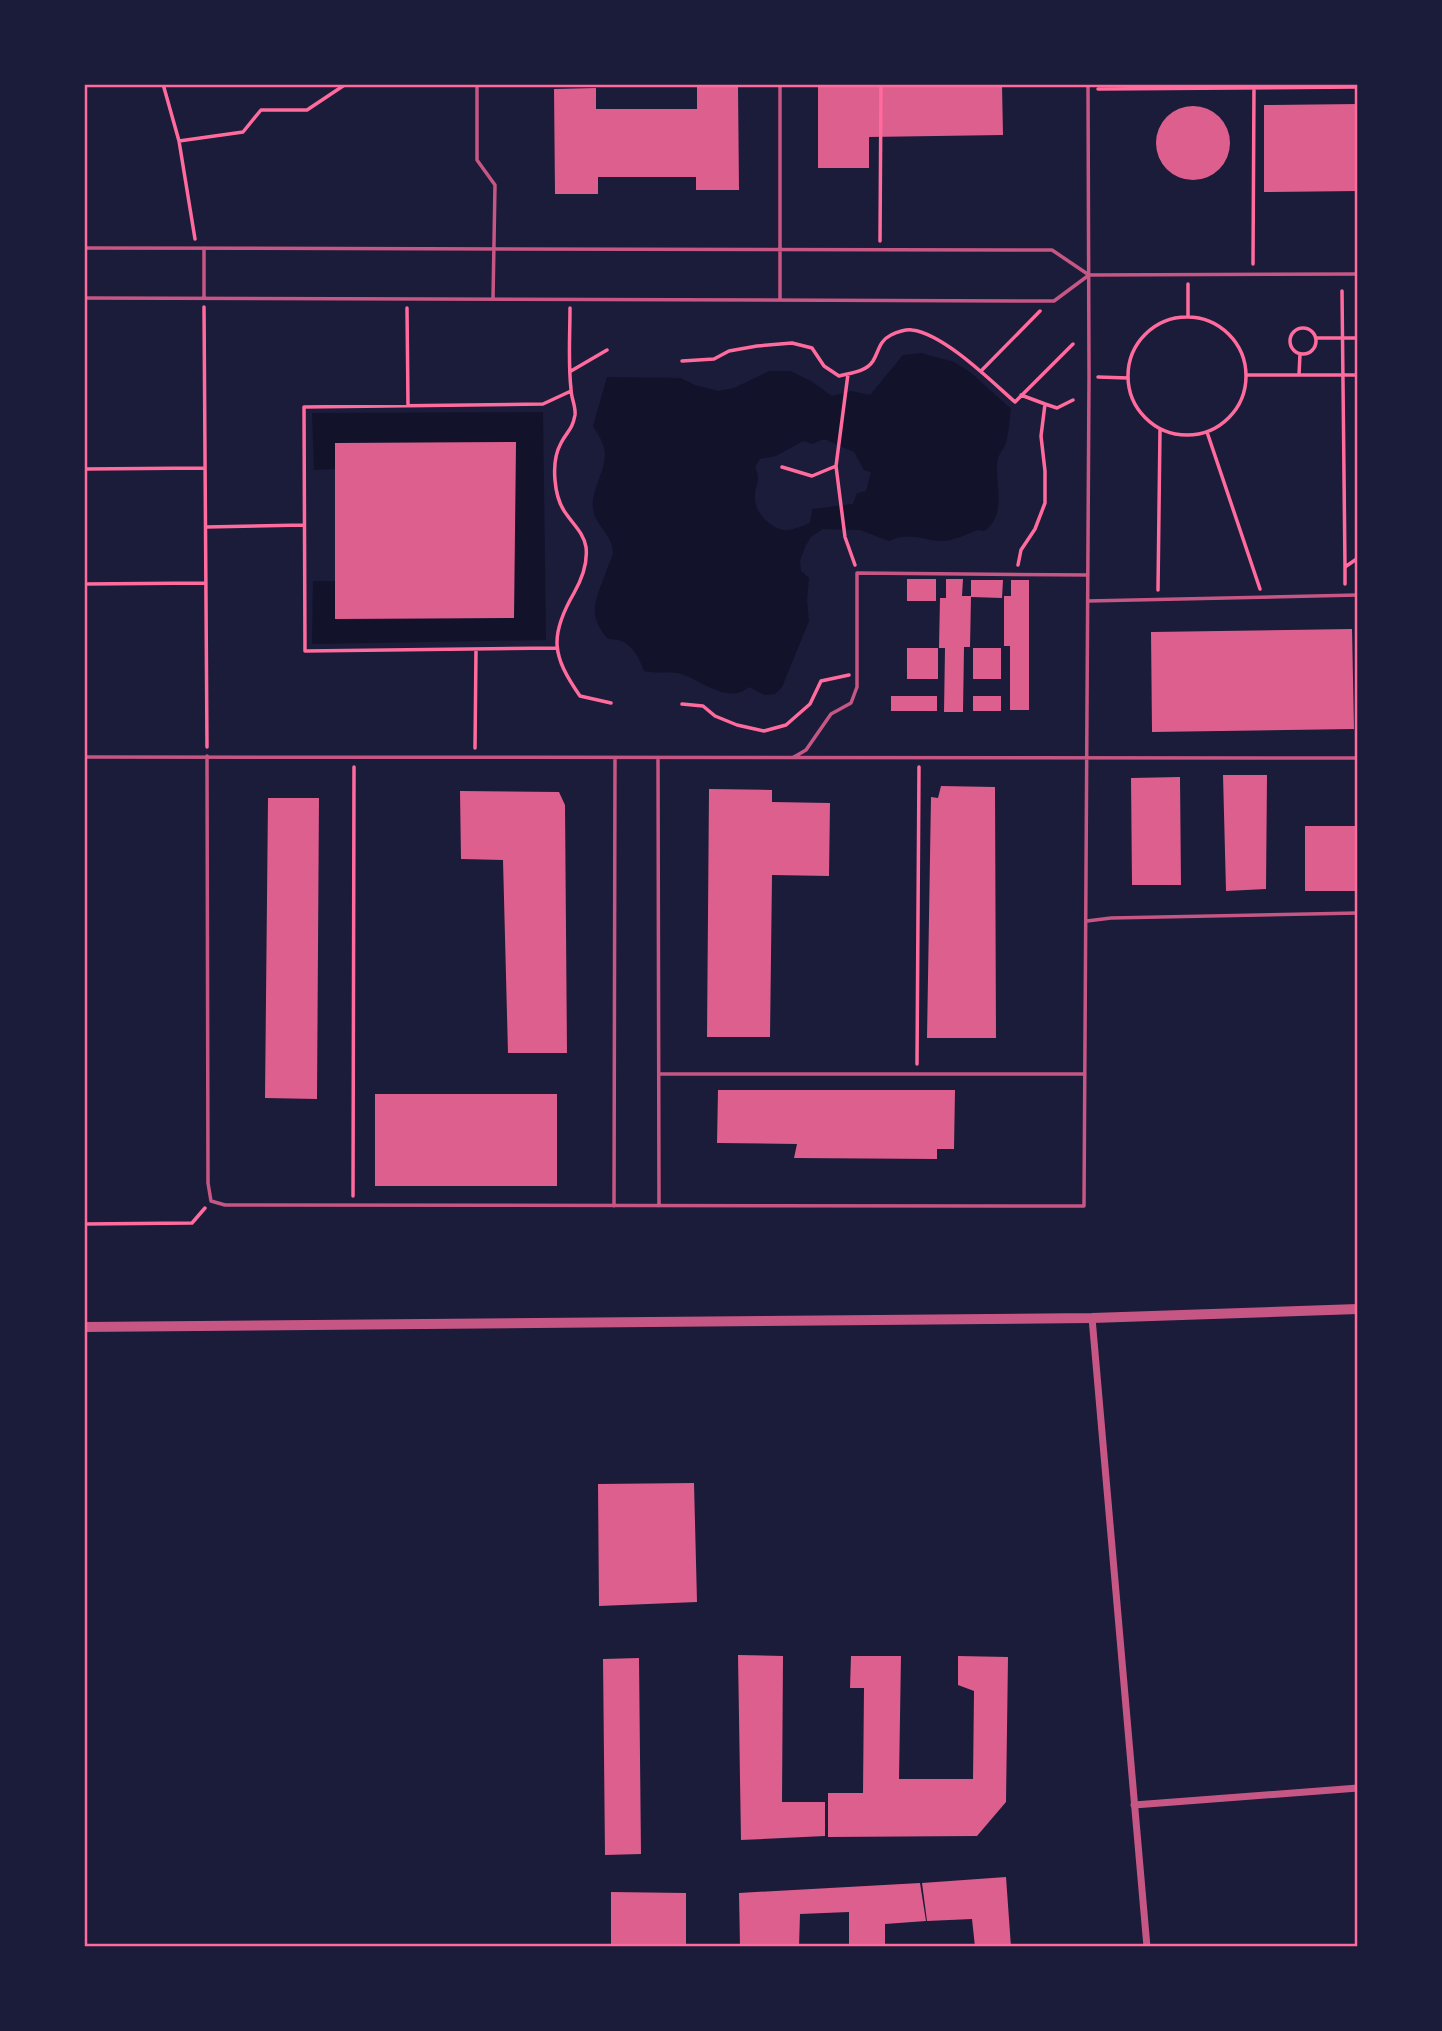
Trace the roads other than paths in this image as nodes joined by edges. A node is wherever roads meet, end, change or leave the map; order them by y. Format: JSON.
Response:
{"nodes":[{"id":1,"x":477,"y":84,"type":"edge"},
{"id":2,"x":780,"y":84,"type":"edge"},
{"id":3,"x":1088,"y":86,"type":"edge"},
{"id":4,"x":84,"y":248,"type":"edge"},
{"id":5,"x":204,"y":248,"type":"junction"},
{"id":6,"x":494,"y":249,"type":"junction"},
{"id":7,"x":780,"y":250,"type":"junction"},
{"id":8,"x":1358,"y":274,"type":"edge"},
{"id":9,"x":1089,"y":275,"type":"junction"},
{"id":10,"x":84,"y":298,"type":"edge"},
{"id":11,"x":204,"y":298,"type":"junction"},
{"id":12,"x":493,"y":299,"type":"junction"},
{"id":13,"x":780,"y":300,"type":"junction"},
{"id":14,"x":1088,"y":575,"type":"junction"},
{"id":15,"x":1358,"y":596,"type":"edge"},
{"id":16,"x":1088,"y":601,"type":"junction"},
{"id":17,"x":207,"y":756,"type":"junction"},
{"id":18,"x":84,"y":757,"type":"edge"},
{"id":19,"x":615,"y":758,"type":"junction"},
{"id":20,"x":658,"y":758,"type":"junction"},
{"id":21,"x":792,"y":758,"type":"junction"},
{"id":22,"x":1087,"y":758,"type":"junction"},
{"id":23,"x":1358,"y":758,"type":"edge"},
{"id":24,"x":1358,"y":913,"type":"edge"},
{"id":25,"x":1087,"y":921,"type":"junction"},
{"id":26,"x":659,"y":1074,"type":"junction"},
{"id":27,"x":1085,"y":1074,"type":"junction"},
{"id":28,"x":614,"y":1206,"type":"junction"},
{"id":29,"x":659,"y":1206,"type":"junction"},
{"id":30,"x":1358,"y":1309,"type":"edge"},
{"id":31,"x":1092,"y":1318,"type":"junction"},
{"id":32,"x":84,"y":1327,"type":"edge"},
{"id":33,"x":1358,"y":1787,"type":"edge"},
{"id":34,"x":1133,"y":1805,"type":"junction"},
{"id":35,"x":1147,"y":1947,"type":"edge"}],
"edges":[{"from":1,"to":6,"type":"lane"},
{"from":2,"to":7,"type":"lane"},
{"from":3,"to":9,"type":"lane"},
{"from":4,"to":5,"type":"lane"},
{"from":5,"to":6,"type":"lane"},
{"from":5,"to":11,"type":"lane"},
{"from":6,"to":7,"type":"lane"},
{"from":6,"to":12,"type":"lane"},
{"from":7,"to":9,"type":"lane"},
{"from":7,"to":13,"type":"lane"},
{"from":8,"to":9,"type":"lane"},
{"from":9,"to":13,"type":"lane"},
{"from":9,"to":14,"type":"lane"},
{"from":10,"to":11,"type":"lane"},
{"from":11,"to":12,"type":"lane"},
{"from":12,"to":13,"type":"lane"},
{"from":14,"to":16,"type":"lane"},
{"from":14,"to":21,"type":"lane"},
{"from":15,"to":16,"type":"lane"},
{"from":16,"to":22,"type":"lane"},
{"from":17,"to":18,"type":"lane"},
{"from":17,"to":19,"type":"lane"},
{"from":17,"to":28,"type":"lane"},
{"from":19,"to":20,"type":"lane"},
{"from":19,"to":28,"type":"lane"},
{"from":20,"to":21,"type":"lane"},
{"from":20,"to":26,"type":"lane"},
{"from":21,"to":22,"type":"lane"},
{"from":22,"to":23,"type":"lane"},
{"from":22,"to":25,"type":"lane"},
{"from":24,"to":25,"type":"lane"},
{"from":25,"to":27,"type":"lane"},
{"from":26,"to":27,"type":"lane"},
{"from":26,"to":29,"type":"lane"},
{"from":27,"to":29,"type":"lane"},
{"from":28,"to":29,"type":"lane"},
{"from":30,"to":31,"type":"street"},
{"from":31,"to":32,"type":"street"},
{"from":31,"to":34,"type":"street"},
{"from":33,"to":34,"type":"street"},
{"from":34,"to":35,"type":"street"}]}
